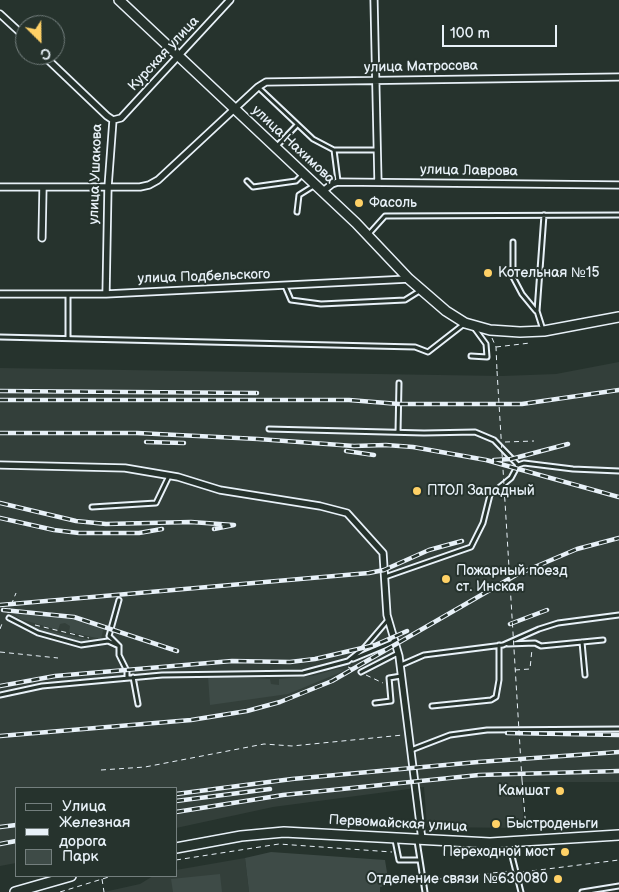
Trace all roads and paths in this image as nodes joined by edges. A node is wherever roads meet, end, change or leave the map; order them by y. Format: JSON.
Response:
{"nodes":[{"id":1,"x":119,"y":0,"type":"edge"},
{"id":2,"x":230,"y":0,"type":"edge"},
{"id":3,"x":374,"y":0,"type":"edge"},
{"id":4,"x":0,"y":14,"type":"edge"},
{"id":5,"x":15,"y":28,"type":"edge"},
{"id":6,"x":179,"y":57,"type":"junction"},
{"id":7,"x":53,"y":65,"type":"edge"},
{"id":8,"x":619,"y":77,"type":"edge"},
{"id":9,"x":375,"y":80,"type":"junction"},
{"id":10,"x":258,"y":87,"type":"junction"},
{"id":11,"x":234,"y":110,"type":"junction"},
{"id":12,"x":113,"y":120,"type":"junction"},
{"id":13,"x":297,"y":124,"type":"junction"},
{"id":14,"x":275,"y":148,"type":"junction"},
{"id":15,"x":334,"y":150,"type":"junction"},
{"id":16,"x":376,"y":150,"type":"junction"},
{"id":17,"x":303,"y":174,"type":"junction"},
{"id":18,"x":247,"y":181,"type":"dead end"},
{"id":19,"x":338,"y":182,"type":"junction"},
{"id":20,"x":378,"y":182,"type":"junction"},
{"id":21,"x":315,"y":185,"type":"junction"},
{"id":22,"x":619,"y":185,"type":"edge"},
{"id":23,"x":0,"y":187,"type":"edge"},
{"id":24,"x":43,"y":187,"type":"junction"},
{"id":25,"x":108,"y":187,"type":"junction"},
{"id":26,"x":322,"y":192,"type":"junction"},
{"id":27,"x":297,"y":212,"type":"dead end"},
{"id":28,"x":544,"y":215,"type":"junction"},
{"id":29,"x":619,"y":215,"type":"edge"},
{"id":30,"x":368,"y":235,"type":"junction"},
{"id":31,"x":42,"y":238,"type":"dead end"},
{"id":32,"x":513,"y":242,"type":"dead end"},
{"id":33,"x":410,"y":279,"type":"junction"},
{"id":34,"x":285,"y":286,"type":"junction"},
{"id":35,"x":422,"y":290,"type":"junction"},
{"id":36,"x":0,"y":294,"type":"edge"},
{"id":37,"x":106,"y":294,"type":"junction"},
{"id":38,"x":68,"y":295,"type":"junction"},
{"id":39,"x":537,"y":311,"type":"junction"},
{"id":40,"x":619,"y":317,"type":"edge"},
{"id":41,"x":468,"y":324,"type":"junction"},
{"id":42,"x":544,"y":330,"type":"junction"},
{"id":43,"x":0,"y":338,"type":"edge"},
{"id":44,"x":68,"y":338,"type":"junction"},
{"id":45,"x":530,"y":343,"type":"dead end"},
{"id":46,"x":471,"y":356,"type":"dead end"},
{"id":47,"x":399,"y":383,"type":"dead end"},
{"id":48,"x":270,"y":429,"type":"dead end"},
{"id":49,"x":398,"y":432,"type":"junction"},
{"id":50,"x":534,"y":441,"type":"dead end"},
{"id":51,"x":501,"y":442,"type":"junction"},
{"id":52,"x":0,"y":465,"type":"edge"},
{"id":53,"x":518,"y":465,"type":"junction"},
{"id":54,"x":619,"y":471,"type":"edge"},
{"id":55,"x":169,"y":476,"type":"junction"},
{"id":56,"x":92,"y":507,"type":"dead end"},
{"id":57,"x":385,"y":577,"type":"junction"},
{"id":58,"x":16,"y":593,"type":"dead end"},
{"id":59,"x":119,"y":600,"type":"dead end"},
{"id":60,"x":619,"y":615,"type":"edge"},
{"id":61,"x":8,"y":617,"type":"junction"},
{"id":62,"x":389,"y":619,"type":"junction"},
{"id":63,"x":29,"y":623,"type":"dead end"},
{"id":64,"x":0,"y":629,"type":"edge"},
{"id":65,"x":603,"y":640,"type":"dead end"},
{"id":66,"x":396,"y":641,"type":"junction"},
{"id":67,"x":105,"y":642,"type":"junction"},
{"id":68,"x":582,"y":642,"type":"junction"},
{"id":69,"x":505,"y":644,"type":"junction"},
{"id":70,"x":119,"y":646,"type":"junction"},
{"id":71,"x":499,"y":646,"type":"junction"},
{"id":72,"x":0,"y":652,"type":"edge"},
{"id":73,"x":399,"y":653,"type":"junction"},
{"id":74,"x":530,"y":654,"type":"dead end"},
{"id":75,"x":58,"y":658,"type":"dead end"},
{"id":76,"x":348,"y":662,"type":"junction"},
{"id":77,"x":340,"y":664,"type":"junction"},
{"id":78,"x":400,"y":666,"type":"junction"},
{"id":79,"x":515,"y":670,"type":"junction"},
{"id":80,"x":360,"y":672,"type":"junction"},
{"id":81,"x":585,"y":675,"type":"dead end"},
{"id":82,"x":401,"y":676,"type":"junction"},
{"id":83,"x":133,"y":677,"type":"junction"},
{"id":84,"x":128,"y":678,"type":"junction"},
{"id":85,"x":389,"y":686,"type":"junction"},
{"id":86,"x":0,"y":695,"type":"edge"},
{"id":87,"x":375,"y":703,"type":"dead end"},
{"id":88,"x":138,"y":704,"type":"dead end"},
{"id":89,"x":432,"y":706,"type":"dead end"},
{"id":90,"x":619,"y":728,"type":"edge"},
{"id":91,"x":408,"y":735,"type":"junction"},
{"id":92,"x":410,"y":750,"type":"junction"},
{"id":93,"x":101,"y":770,"type":"dead end"},
{"id":94,"x":529,"y":830,"type":"dead end"},
{"id":95,"x":619,"y":835,"type":"edge"},
{"id":96,"x":394,"y":837,"type":"junction"},
{"id":97,"x":419,"y":839,"type":"junction"},
{"id":98,"x":509,"y":842,"type":"junction"},
{"id":99,"x":178,"y":848,"type":"edge"},
{"id":100,"x":398,"y":853,"type":"junction"},
{"id":101,"x":529,"y":854,"type":"dead end"},
{"id":102,"x":556,"y":854,"type":"dead end"},
{"id":103,"x":178,"y":860,"type":"edge"},
{"id":104,"x":420,"y":860,"type":"junction"},
{"id":105,"x":619,"y":860,"type":"edge"},
{"id":106,"x":516,"y":872,"type":"junction"},
{"id":107,"x":68,"y":877,"type":"edge"},
{"id":108,"x":109,"y":877,"type":"edge"},
{"id":109,"x":102,"y":879,"type":"junction"},
{"id":110,"x":423,"y":881,"type":"junction"},
{"id":111,"x":619,"y":886,"type":"edge"},
{"id":112,"x":15,"y":892,"type":"edge"},
{"id":113,"x":60,"y":892,"type":"edge"},
{"id":114,"x":104,"y":892,"type":"edge"},
{"id":115,"x":425,"y":892,"type":"edge"},
{"id":116,"x":521,"y":892,"type":"edge"},
{"id":117,"x":582,"y":892,"type":"edge"}],
"edges":[{"from":1,"to":6,"type":"street","name":"улица Нахимова"},
{"from":2,"to":6,"type":"street","name":"Курская улица"},
{"from":3,"to":9,"type":"street"},
{"from":4,"to":5,"type":"street"},
{"from":6,"to":11,"type":"street","name":"улица Нахимова"},
{"from":6,"to":12,"type":"street","name":"Курская улица"},
{"from":7,"to":12,"type":"street","name":"улица Ушакова"},
{"from":8,"to":9,"type":"street","name":"улица Матросова"},
{"from":9,"to":10,"type":"street","name":"улица Матросова"},
{"from":9,"to":16,"type":"street"},
{"from":10,"to":11,"type":"street"},
{"from":10,"to":13,"type":"lane"},
{"from":11,"to":14,"type":"street","name":"улица Нахимова"},
{"from":11,"to":25,"type":"street"},
{"from":12,"to":25,"type":"street","name":"улица Ушакова"},
{"from":13,"to":14,"type":"lane"},
{"from":13,"to":15,"type":"lane"},
{"from":14,"to":17,"type":"street","name":"улица Нахимова"},
{"from":15,"to":16,"type":"lane"},
{"from":15,"to":19,"type":"lane"},
{"from":16,"to":20,"type":"street"},
{"from":17,"to":18,"type":"lane"},
{"from":17,"to":21,"type":"street","name":"улица Нахимова"},
{"from":19,"to":20,"type":"street","name":"улица Лаврова"},
{"from":19,"to":26,"type":"street"},
{"from":20,"to":22,"type":"street","name":"улица Лаврова"},
{"from":21,"to":26,"type":"street","name":"улица Нахимова"},
{"from":21,"to":27,"type":"lane"},
{"from":23,"to":24,"type":"street"},
{"from":24,"to":25,"type":"street"},
{"from":24,"to":31,"type":"street"},
{"from":25,"to":37,"type":"street","name":"улица Ушакова"},
{"from":26,"to":30,"type":"street","name":"улица Нахимова"},
{"from":28,"to":29,"type":"lane"},
{"from":28,"to":30,"type":"lane"},
{"from":28,"to":39,"type":"lane"},
{"from":30,"to":33,"type":"street","name":"улица Нахимова"},
{"from":32,"to":39,"type":"lane"},
{"from":33,"to":34,"type":"street","name":"улица Подбельского"},
{"from":33,"to":35,"type":"street","name":"улица Нахимова"},
{"from":34,"to":35,"type":"lane"},
{"from":34,"to":37,"type":"street","name":"улица Подбельского"},
{"from":35,"to":41,"type":"street","name":"улица Нахимова"},
{"from":36,"to":38,"type":"street","name":"улица Подбельского"},
{"from":37,"to":38,"type":"street","name":"улица Подбельского"},
{"from":38,"to":44,"type":"lane"},
{"from":39,"to":42,"type":"lane"},
{"from":40,"to":42,"type":"street","name":"улица Нахимова"},
{"from":41,"to":42,"type":"street","name":"улица Нахимова"},
{"from":41,"to":44,"type":"lane"},
{"from":41,"to":46,"type":"lane"},
{"from":43,"to":44,"type":"lane"},
{"from":45,"to":51,"type":"path","bridge":true},
{"from":47,"to":49,"type":"lane"},
{"from":48,"to":49,"type":"lane"},
{"from":49,"to":53,"type":"lane"},
{"from":50,"to":51,"type":"path"},
{"from":51,"to":79,"type":"path","bridge":true},
{"from":52,"to":55,"type":"street"},
{"from":53,"to":54,"type":"lane"},
{"from":53,"to":57,"type":"lane"},
{"from":55,"to":56,"type":"lane"},
{"from":55,"to":57,"type":"street"},
{"from":57,"to":62,"type":"street"},
{"from":58,"to":61,"type":"path"},
{"from":59,"to":70,"type":"lane"},
{"from":60,"to":69,"type":"lane"},
{"from":61,"to":64,"type":"path"},
{"from":61,"to":67,"type":"lane"},
{"from":62,"to":66,"type":"street"},
{"from":62,"to":76,"type":"lane"},
{"from":63,"to":67,"type":"path"},
{"from":65,"to":68,"type":"lane"},
{"from":66,"to":73,"type":"street"},
{"from":66,"to":76,"type":"lane"},
{"from":67,"to":70,"type":"lane"},
{"from":68,"to":69,"type":"lane"},
{"from":68,"to":81,"type":"lane"},
{"from":69,"to":71,"type":"lane"},
{"from":70,"to":84,"type":"lane"},
{"from":71,"to":78,"type":"lane"},
{"from":71,"to":89,"type":"lane"},
{"from":72,"to":75,"type":"path"},
{"from":73,"to":78,"type":"street"},
{"from":73,"to":80,"type":"lane"},
{"from":74,"to":79,"type":"path"},
{"from":76,"to":77,"type":"lane"},
{"from":77,"to":80,"type":"path"},
{"from":77,"to":83,"type":"lane"},
{"from":78,"to":82,"type":"street"},
{"from":79,"to":94,"type":"path","bridge":true},
{"from":80,"to":85,"type":"path"},
{"from":82,"to":85,"type":"lane"},
{"from":82,"to":91,"type":"street"},
{"from":83,"to":84,"type":"lane"},
{"from":83,"to":88,"type":"lane"},
{"from":84,"to":86,"type":"lane"},
{"from":85,"to":87,"type":"lane"},
{"from":90,"to":92,"type":"lane"},
{"from":91,"to":92,"type":"street"},
{"from":91,"to":93,"type":"path"},
{"from":92,"to":97,"type":"street"},
{"from":95,"to":98,"type":"street","name":"Первомайская улица"},
{"from":96,"to":97,"type":"street","name":"Первомайская улица"},
{"from":96,"to":99,"type":"street","name":"Первомайская улица"},
{"from":96,"to":100,"type":"lane"},
{"from":97,"to":98,"type":"street","name":"Первомайская улица"},
{"from":97,"to":104,"type":"lane"},
{"from":98,"to":106,"type":"lane"},
{"from":100,"to":103,"type":"path"},
{"from":100,"to":104,"type":"lane"},
{"from":101,"to":102,"type":"path"},
{"from":104,"to":110,"type":"lane"},
{"from":105,"to":106,"type":"path"},
{"from":106,"to":110,"type":"path"},
{"from":106,"to":116,"type":"lane"},
{"from":107,"to":112,"type":"street"},
{"from":108,"to":109,"type":"path"},
{"from":109,"to":113,"type":"path"},
{"from":109,"to":114,"type":"path"},
{"from":110,"to":115,"type":"lane"},
{"from":111,"to":117,"type":"lane"}]}
